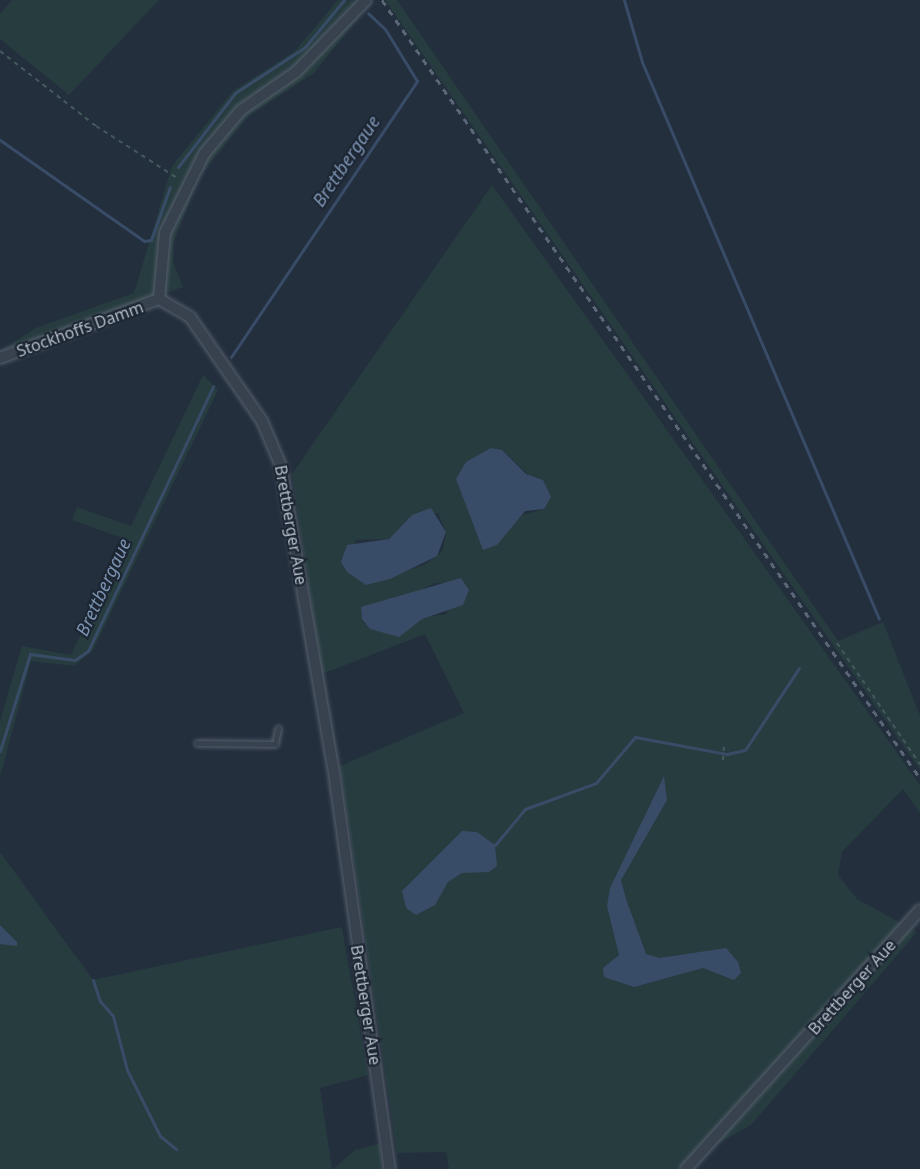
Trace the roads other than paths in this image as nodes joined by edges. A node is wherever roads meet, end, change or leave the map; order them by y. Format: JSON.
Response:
{"nodes":[{"id":1,"x":366,"y":0,"type":"edge"},
{"id":2,"x":159,"y":299,"type":"junction"},
{"id":3,"x":0,"y":358,"type":"edge"},
{"id":4,"x":278,"y":728,"type":"dead end"},
{"id":5,"x":197,"y":743,"type":"dead end"},
{"id":6,"x":920,"y":910,"type":"edge"},
{"id":7,"x":390,"y":1169,"type":"edge"},
{"id":8,"x":686,"y":1169,"type":"edge"}],
"edges":[{"from":1,"to":2,"type":"street"},
{"from":2,"to":3,"type":"street","name":"Stockhoffs Damm"},
{"from":2,"to":7,"type":"street","name":"Brettberger Aue"},
{"from":4,"to":5,"type":"lane"},
{"from":6,"to":8,"type":"street","name":"Brettberger Aue"}]}
